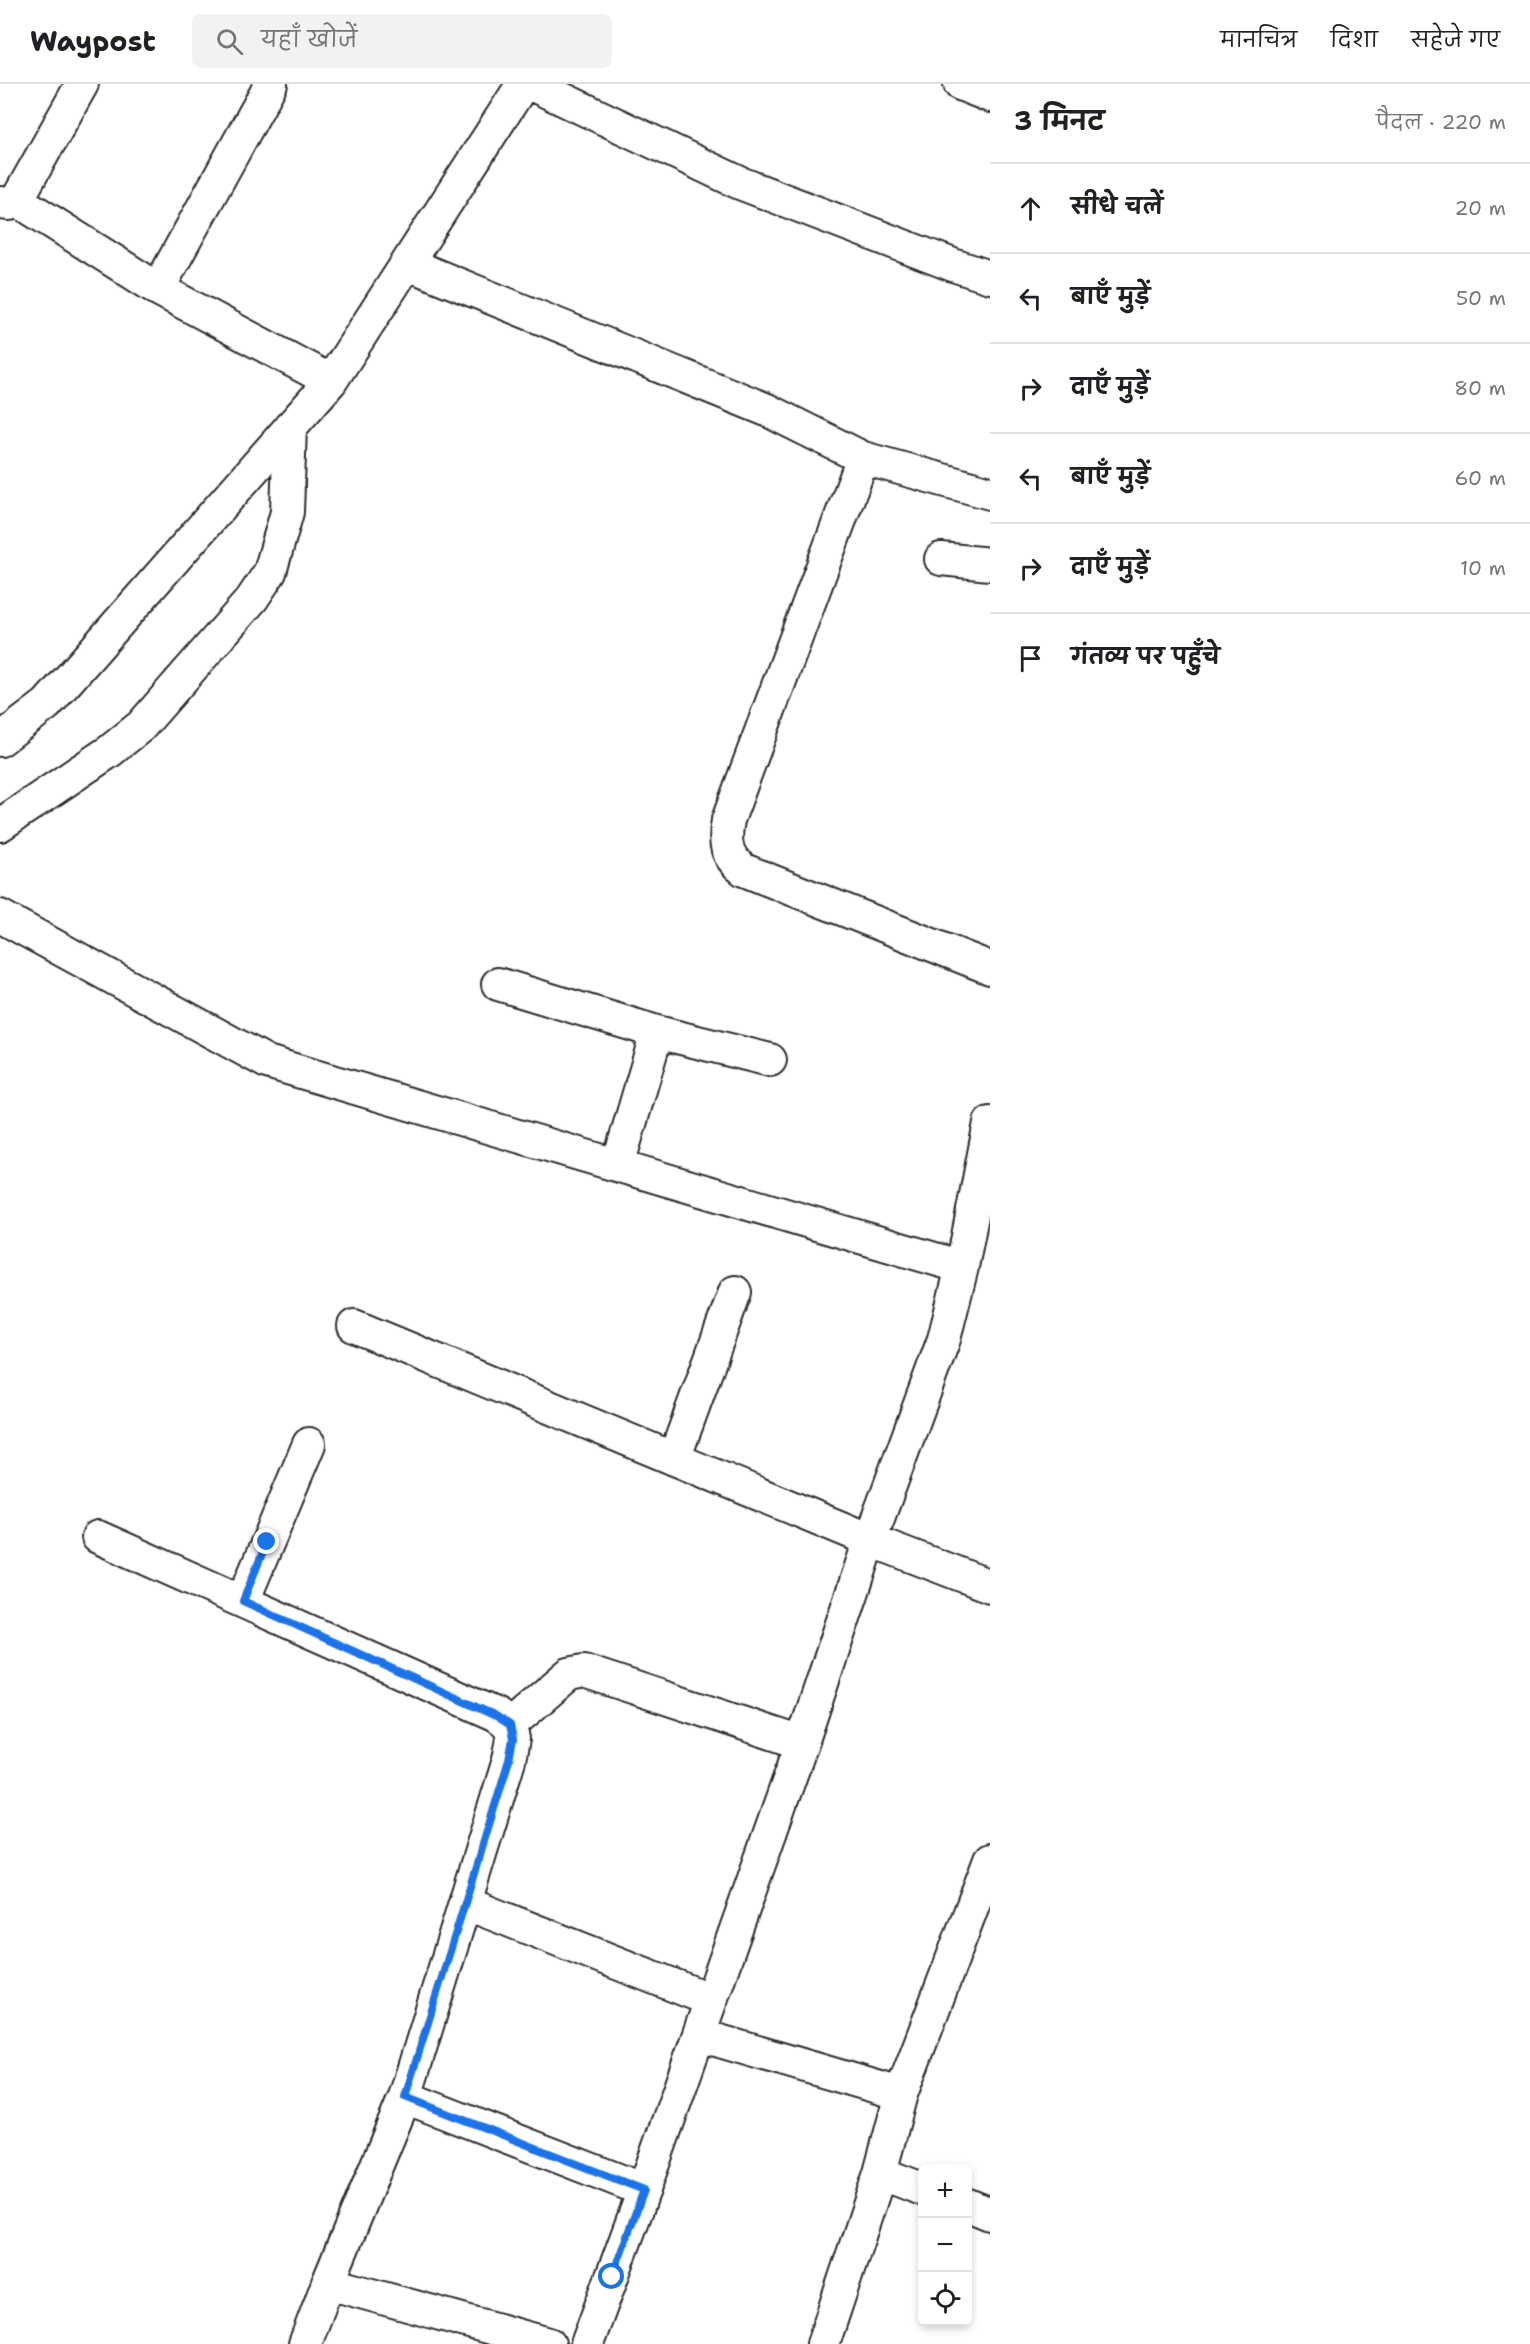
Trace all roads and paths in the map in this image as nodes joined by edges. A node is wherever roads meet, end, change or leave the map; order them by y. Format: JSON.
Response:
{"nodes":[{"id":1,"x":82,"y":84,"type":"edge"},
{"id":2,"x":272,"y":84,"type":"edge"},
{"id":3,"x":523,"y":84,"type":"edge"},
{"id":4,"x":531,"y":84,"type":"edge"},
{"id":5,"x":960,"y":84,"type":"edge"},
{"id":6,"x":990,"y":96,"type":"edge"},
{"id":7,"x":8,"y":201,"type":"edge"},
{"id":8,"x":408,"y":264,"type":"junction"},
{"id":9,"x":990,"y":277,"type":"edge"},
{"id":10,"x":158,"y":289,"type":"junction"},
{"id":11,"x":331,"y":381,"type":"junction"},
{"id":12,"x":290,"y":427,"type":"junction"},
{"id":13,"x":862,"y":458,"type":"junction"},
{"id":14,"x":990,"y":494,"type":"edge"},
{"id":15,"x":941,"y":559,"type":"dead end"},
{"id":16,"x":990,"y":564,"type":"edge"},
{"id":17,"x":0,"y":740,"type":"edge"},
{"id":18,"x":0,"y":825,"type":"edge"},
{"id":19,"x":0,"y":916,"type":"edge"},
{"id":20,"x":990,"y":968,"type":"edge"},
{"id":21,"x":498,"y":984,"type":"dead end"},
{"id":22,"x":657,"y":1032,"type":"junction"},
{"id":23,"x":770,"y":1060,"type":"dead end"},
{"id":24,"x":990,"y":1123,"type":"edge"},
{"id":25,"x":618,"y":1165,"type":"junction"},
{"id":26,"x":962,"y":1267,"type":"junction"},
{"id":27,"x":735,"y":1292,"type":"dead end"},
{"id":28,"x":354,"y":1326,"type":"dead end"},
{"id":29,"x":309,"y":1444,"type":"dead end"},
{"id":30,"x":674,"y":1458,"type":"junction"},
{"id":31,"x":98,"y":1537,"type":"dead end"},
{"id":32,"x":870,"y":1540,"type":"junction"},
{"id":33,"x":990,"y":1586,"type":"edge"},
{"id":34,"x":243,"y":1601,"type":"junction"},
{"id":35,"x":510,"y":1725,"type":"junction"},
{"id":36,"x":802,"y":1743,"type":"junction"},
{"id":37,"x":990,"y":1860,"type":"edge"},
{"id":38,"x":465,"y":1903,"type":"junction"},
{"id":39,"x":711,"y":2000,"type":"junction"},
{"id":40,"x":699,"y":2035,"type":"junction"},
{"id":41,"x":901,"y":2094,"type":"junction"},
{"id":42,"x":405,"y":2097,"type":"junction"},
{"id":43,"x":880,"y":2173,"type":"junction"},
{"id":44,"x":918,"y":2187,"type":"edge"},
{"id":45,"x":644,"y":2190,"type":"junction"},
{"id":46,"x":972,"y":2207,"type":"edge"},
{"id":47,"x":990,"y":2214,"type":"edge"},
{"id":48,"x":328,"y":2283,"type":"junction"},
{"id":49,"x":305,"y":2344,"type":"edge"},
{"id":50,"x":549,"y":2344,"type":"edge"},
{"id":51,"x":587,"y":2344,"type":"edge"},
{"id":52,"x":823,"y":2344,"type":"edge"}],
"edges":[{"from":1,"to":7,"type":"street"},
{"from":2,"to":10,"type":"street"},
{"from":3,"to":8,"type":"street"},
{"from":4,"to":9,"type":"street"},
{"from":5,"to":6,"type":"street"},
{"from":7,"to":10,"type":"street"},
{"from":8,"to":11,"type":"street"},
{"from":8,"to":13,"type":"street"},
{"from":10,"to":11,"type":"street"},
{"from":11,"to":12,"type":"street"},
{"from":12,"to":17,"type":"street"},
{"from":12,"to":18,"type":"street"},
{"from":13,"to":14,"type":"street"},
{"from":13,"to":20,"type":"street"},
{"from":15,"to":16,"type":"street"},
{"from":19,"to":25,"type":"street"},
{"from":21,"to":22,"type":"street"},
{"from":22,"to":23,"type":"street"},
{"from":22,"to":25,"type":"street"},
{"from":24,"to":26,"type":"street"},
{"from":25,"to":26,"type":"street"},
{"from":26,"to":32,"type":"street"},
{"from":27,"to":30,"type":"street"},
{"from":28,"to":30,"type":"street"},
{"from":29,"to":34,"type":"street"},
{"from":30,"to":32,"type":"street"},
{"from":31,"to":34,"type":"street"},
{"from":32,"to":33,"type":"street"},
{"from":32,"to":36,"type":"street"},
{"from":34,"to":35,"type":"street"},
{"from":35,"to":36,"type":"street"},
{"from":35,"to":38,"type":"street"},
{"from":36,"to":39,"type":"street"},
{"from":37,"to":41,"type":"street"},
{"from":38,"to":39,"type":"street"},
{"from":38,"to":42,"type":"street"},
{"from":39,"to":40,"type":"street"},
{"from":40,"to":41,"type":"street"},
{"from":40,"to":45,"type":"street"},
{"from":41,"to":43,"type":"street"},
{"from":42,"to":45,"type":"street"},
{"from":42,"to":48,"type":"street"},
{"from":43,"to":44,"type":"street"},
{"from":43,"to":52,"type":"street"},
{"from":45,"to":51,"type":"street"},
{"from":46,"to":47,"type":"street"},
{"from":48,"to":49,"type":"street"},
{"from":48,"to":50,"type":"street"}]}
